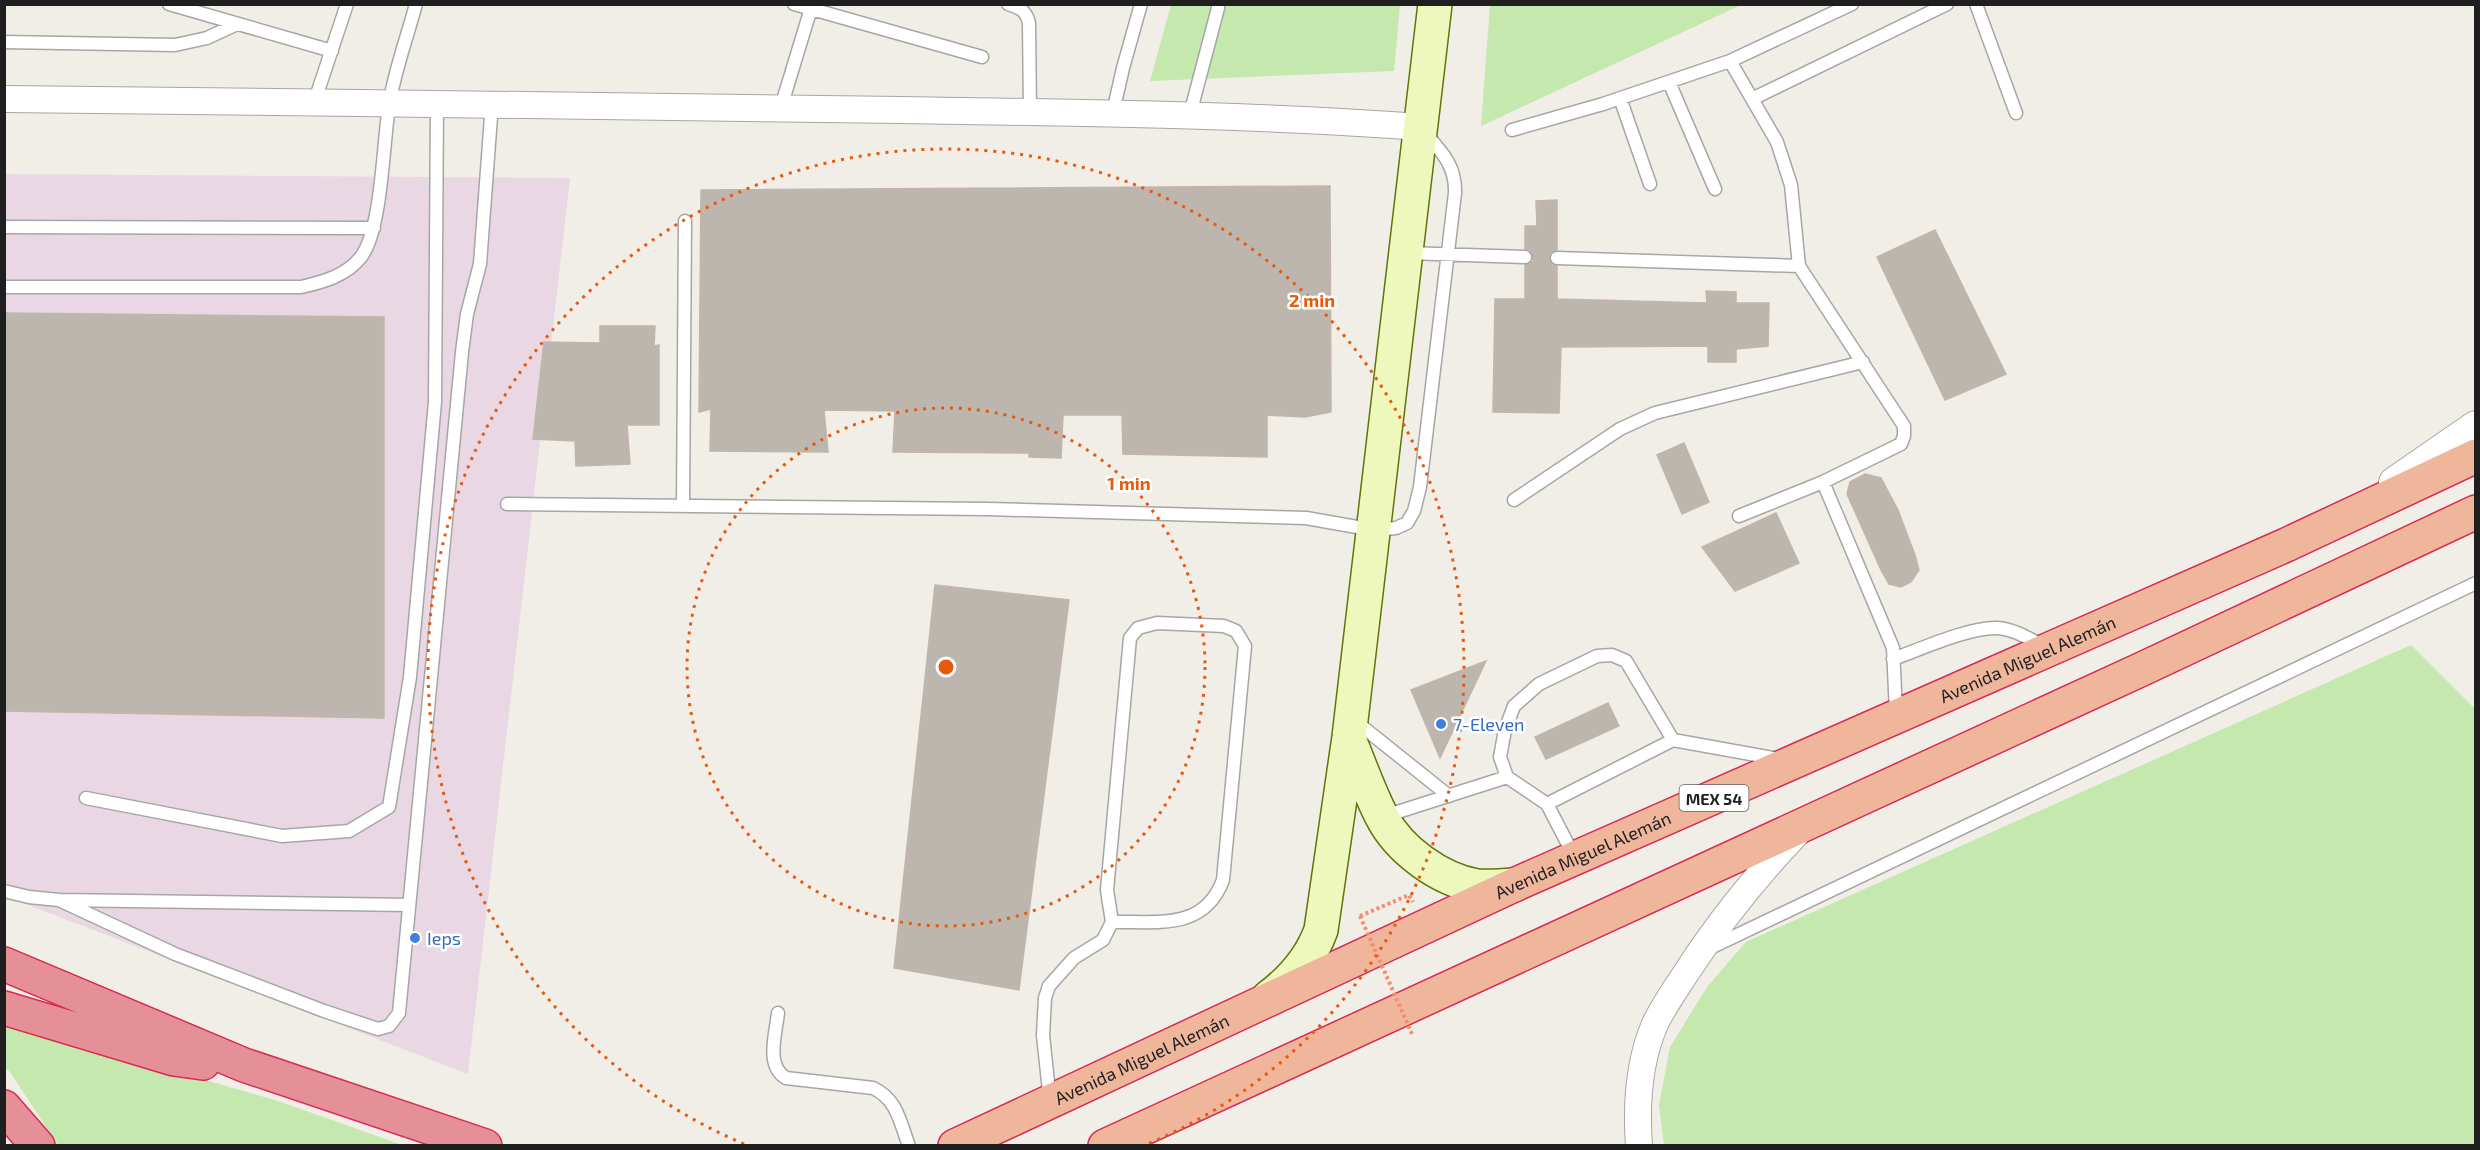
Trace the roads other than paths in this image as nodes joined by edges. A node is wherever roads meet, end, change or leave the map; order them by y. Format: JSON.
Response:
{"nodes":[{"id":1,"x":169,"y":4,"type":"edge"},
{"id":2,"x":347,"y":4,"type":"edge"},
{"id":3,"x":416,"y":4,"type":"edge"},
{"id":4,"x":794,"y":4,"type":"edge"},
{"id":5,"x":1008,"y":4,"type":"edge"},
{"id":6,"x":1141,"y":4,"type":"edge"},
{"id":7,"x":1435,"y":4,"type":"edge"},
{"id":8,"x":1852,"y":4,"type":"edge"},
{"id":9,"x":1947,"y":4,"type":"edge"},
{"id":10,"x":1976,"y":4,"type":"edge"},
{"id":11,"x":812,"y":8,"type":"edge"},
{"id":12,"x":1218,"y":8,"type":"dead end"},
{"id":13,"x":237,"y":24,"type":"junction"},
{"id":14,"x":4,"y":42,"type":"edge"},
{"id":15,"x":332,"y":51,"type":"junction"},
{"id":16,"x":982,"y":57,"type":"dead end"},
{"id":17,"x":1730,"y":60,"type":"junction"},
{"id":18,"x":1669,"y":82,"type":"junction"},
{"id":19,"x":1620,"y":98,"type":"junction"},
{"id":20,"x":4,"y":99,"type":"edge"},
{"id":21,"x":1752,"y":99,"type":"junction"},
{"id":22,"x":314,"y":103,"type":"junction"},
{"id":23,"x":389,"y":103,"type":"junction"},
{"id":24,"x":437,"y":103,"type":"junction"},
{"id":25,"x":492,"y":103,"type":"junction"},
{"id":26,"x":781,"y":108,"type":"junction"},
{"id":27,"x":1030,"y":112,"type":"junction"},
{"id":28,"x":1113,"y":112,"type":"junction"},
{"id":29,"x":2016,"y":113,"type":"dead end"},
{"id":30,"x":1190,"y":114,"type":"junction"},
{"id":31,"x":1420,"y":127,"type":"junction"},
{"id":32,"x":1512,"y":130,"type":"dead end"},
{"id":33,"x":1650,"y":184,"type":"dead end"},
{"id":34,"x":1715,"y":189,"type":"dead end"},
{"id":35,"x":685,"y":221,"type":"dead end"},
{"id":36,"x":4,"y":227,"type":"edge"},
{"id":37,"x":374,"y":228,"type":"junction"},
{"id":38,"x":1406,"y":253,"type":"junction"},
{"id":39,"x":1448,"y":255,"type":"junction"},
{"id":40,"x":1525,"y":257,"type":"dead end"},
{"id":41,"x":1557,"y":258,"type":"dead end"},
{"id":42,"x":1800,"y":266,"type":"junction"},
{"id":43,"x":4,"y":287,"type":"edge"},
{"id":44,"x":1863,"y":362,"type":"junction"},
{"id":45,"x":2475,"y":427,"type":"edge"},
{"id":46,"x":2475,"y":456,"type":"edge"},
{"id":47,"x":1823,"y":482,"type":"junction"},
{"id":48,"x":1514,"y":500,"type":"dead end"},
{"id":49,"x":507,"y":504,"type":"dead end"},
{"id":50,"x":683,"y":506,"type":"junction"},
{"id":51,"x":2475,"y":512,"type":"edge"},
{"id":52,"x":1739,"y":516,"type":"dead end"},
{"id":53,"x":2475,"y":528,"type":"edge"},
{"id":54,"x":1374,"y":530,"type":"junction"},
{"id":55,"x":2439,"y":530,"type":"junction"},
{"id":56,"x":2286,"y":545,"type":"junction"},
{"id":57,"x":2475,"y":583,"type":"edge"},
{"id":58,"x":2049,"y":650,"type":"junction"},
{"id":59,"x":1893,"y":659,"type":"junction"},
{"id":60,"x":1896,"y":718,"type":"junction"},
{"id":61,"x":1350,"y":727,"type":"junction"},
{"id":62,"x":1673,"y":740,"type":"junction"},
{"id":63,"x":1795,"y":762,"type":"junction"},
{"id":64,"x":1507,"y":777,"type":"junction"},
{"id":65,"x":1449,"y":796,"type":"junction"},
{"id":66,"x":86,"y":798,"type":"dead end"},
{"id":67,"x":1547,"y":804,"type":"junction"},
{"id":68,"x":1382,"y":817,"type":"junction"},
{"id":69,"x":1805,"y":824,"type":"junction"},
{"id":70,"x":1575,"y":858,"type":"junction"},
{"id":71,"x":1514,"y":885,"type":"junction"},
{"id":72,"x":4,"y":891,"type":"edge"},
{"id":73,"x":59,"y":900,"type":"junction"},
{"id":74,"x":409,"y":905,"type":"junction"},
{"id":75,"x":1112,"y":922,"type":"junction"},
{"id":76,"x":1698,"y":954,"type":"junction"},
{"id":77,"x":4,"y":964,"type":"edge"},
{"id":78,"x":1258,"y":1005,"type":"junction"},
{"id":79,"x":4,"y":1008,"type":"edge"},
{"id":80,"x":778,"y":1013,"type":"dead end"},
{"id":81,"x":244,"y":1065,"type":"junction"},
{"id":82,"x":1050,"y":1101,"type":"junction"},
{"id":83,"x":4,"y":1107,"type":"edge"},
{"id":84,"x":38,"y":1146,"type":"edge"},
{"id":85,"x":485,"y":1146,"type":"edge"},
{"id":86,"x":909,"y":1146,"type":"edge"},
{"id":87,"x":955,"y":1146,"type":"edge"},
{"id":88,"x":1105,"y":1146,"type":"edge"},
{"id":89,"x":1639,"y":1146,"type":"edge"}],
"edges":[{"from":1,"to":13,"type":"lane"},
{"from":2,"to":15,"type":"lane"},
{"from":3,"to":23,"type":"lane"},
{"from":4,"to":11,"type":"lane"},
{"from":5,"to":27,"type":"lane"},
{"from":6,"to":28,"type":"lane"},
{"from":7,"to":31,"type":"main road"},
{"from":8,"to":17,"type":"lane"},
{"from":9,"to":21,"type":"lane"},
{"from":10,"to":29,"type":"lane"},
{"from":11,"to":16,"type":"lane"},
{"from":11,"to":26,"type":"lane"},
{"from":12,"to":30,"type":"lane"},
{"from":13,"to":14,"type":"lane"},
{"from":13,"to":15,"type":"lane"},
{"from":15,"to":22,"type":"lane"},
{"from":17,"to":18,"type":"lane"},
{"from":17,"to":21,"type":"lane"},
{"from":18,"to":19,"type":"lane"},
{"from":18,"to":34,"type":"lane"},
{"from":19,"to":32,"type":"lane"},
{"from":19,"to":33,"type":"lane"},
{"from":20,"to":22,"type":"street"},
{"from":21,"to":42,"type":"lane"},
{"from":22,"to":23,"type":"street"},
{"from":23,"to":24,"type":"street"},
{"from":23,"to":37,"type":"lane"},
{"from":24,"to":25,"type":"street"},
{"from":24,"to":66,"type":"lane"},
{"from":25,"to":26,"type":"street"},
{"from":25,"to":74,"type":"lane"},
{"from":26,"to":27,"type":"street"},
{"from":27,"to":28,"type":"street"},
{"from":28,"to":30,"type":"street"},
{"from":30,"to":31,"type":"street"},
{"from":31,"to":38,"type":"main road"},
{"from":31,"to":39,"type":"lane"},
{"from":35,"to":50,"type":"lane"},
{"from":36,"to":37,"type":"lane"},
{"from":37,"to":43,"type":"lane"},
{"from":38,"to":39,"type":"lane"},
{"from":38,"to":54,"type":"main road"},
{"from":39,"to":40,"type":"lane"},
{"from":39,"to":54,"type":"lane"},
{"from":41,"to":42,"type":"lane"},
{"from":42,"to":44,"type":"lane"},
{"from":44,"to":47,"type":"lane"},
{"from":44,"to":48,"type":"lane"},
{"from":45,"to":56,"type":"street"},
{"from":46,"to":56,"type":"highway","name":"Avenida Miguel Alemán","number":"MEX 54"},
{"from":47,"to":52,"type":"lane"},
{"from":47,"to":59,"type":"lane"},
{"from":49,"to":50,"type":"lane"},
{"from":50,"to":54,"type":"lane"},
{"from":51,"to":55,"type":"highway"},
{"from":53,"to":55,"type":"lane"},
{"from":54,"to":61,"type":"main road"},
{"from":55,"to":69,"type":"highway"},
{"from":56,"to":58,"type":"highway","name":"Avenida Miguel Alemán","number":"MEX 54"},
{"from":57,"to":76,"type":"lane"},
{"from":58,"to":59,"type":"lane"},
{"from":58,"to":60,"type":"highway","name":"Avenida Miguel Alemán","number":"MEX 54"},
{"from":59,"to":60,"type":"lane"},
{"from":60,"to":63,"type":"highway","name":"Avenida Miguel Alemán","number":"MEX 54"},
{"from":61,"to":65,"type":"lane"},
{"from":61,"to":68,"type":"main road"},
{"from":61,"to":78,"type":"main road"},
{"from":62,"to":63,"type":"lane"},
{"from":62,"to":64,"type":"lane"},
{"from":62,"to":67,"type":"lane"},
{"from":63,"to":70,"type":"highway","name":"Avenida Miguel Alemán","number":"MEX 54"},
{"from":64,"to":65,"type":"lane"},
{"from":64,"to":67,"type":"lane"},
{"from":65,"to":68,"type":"lane"},
{"from":67,"to":70,"type":"lane"},
{"from":68,"to":71,"type":"main road"},
{"from":69,"to":76,"type":"street"},
{"from":69,"to":88,"type":"highway"},
{"from":70,"to":71,"type":"highway","name":"Avenida Miguel Alemán","number":"MEX 54"},
{"from":71,"to":78,"type":"highway","name":"Avenida Miguel Alemán","number":"MEX 54"},
{"from":72,"to":73,"type":"lane"},
{"from":73,"to":74,"type":"lane"},
{"from":73,"to":74,"type":"lane"},
{"from":75,"to":75,"type":"lane"},
{"from":75,"to":82,"type":"lane"},
{"from":76,"to":89,"type":"street"},
{"from":77,"to":81,"type":"highway"},
{"from":78,"to":82,"type":"highway","name":"Avenida Miguel Alemán","number":"MEX 54"},
{"from":79,"to":81,"type":"highway"},
{"from":80,"to":86,"type":"lane"},
{"from":81,"to":85,"type":"highway"},
{"from":82,"to":87,"type":"highway","name":"Avenida Miguel Alemán","number":"MEX 54"},
{"from":83,"to":84,"type":"highway"}]}
